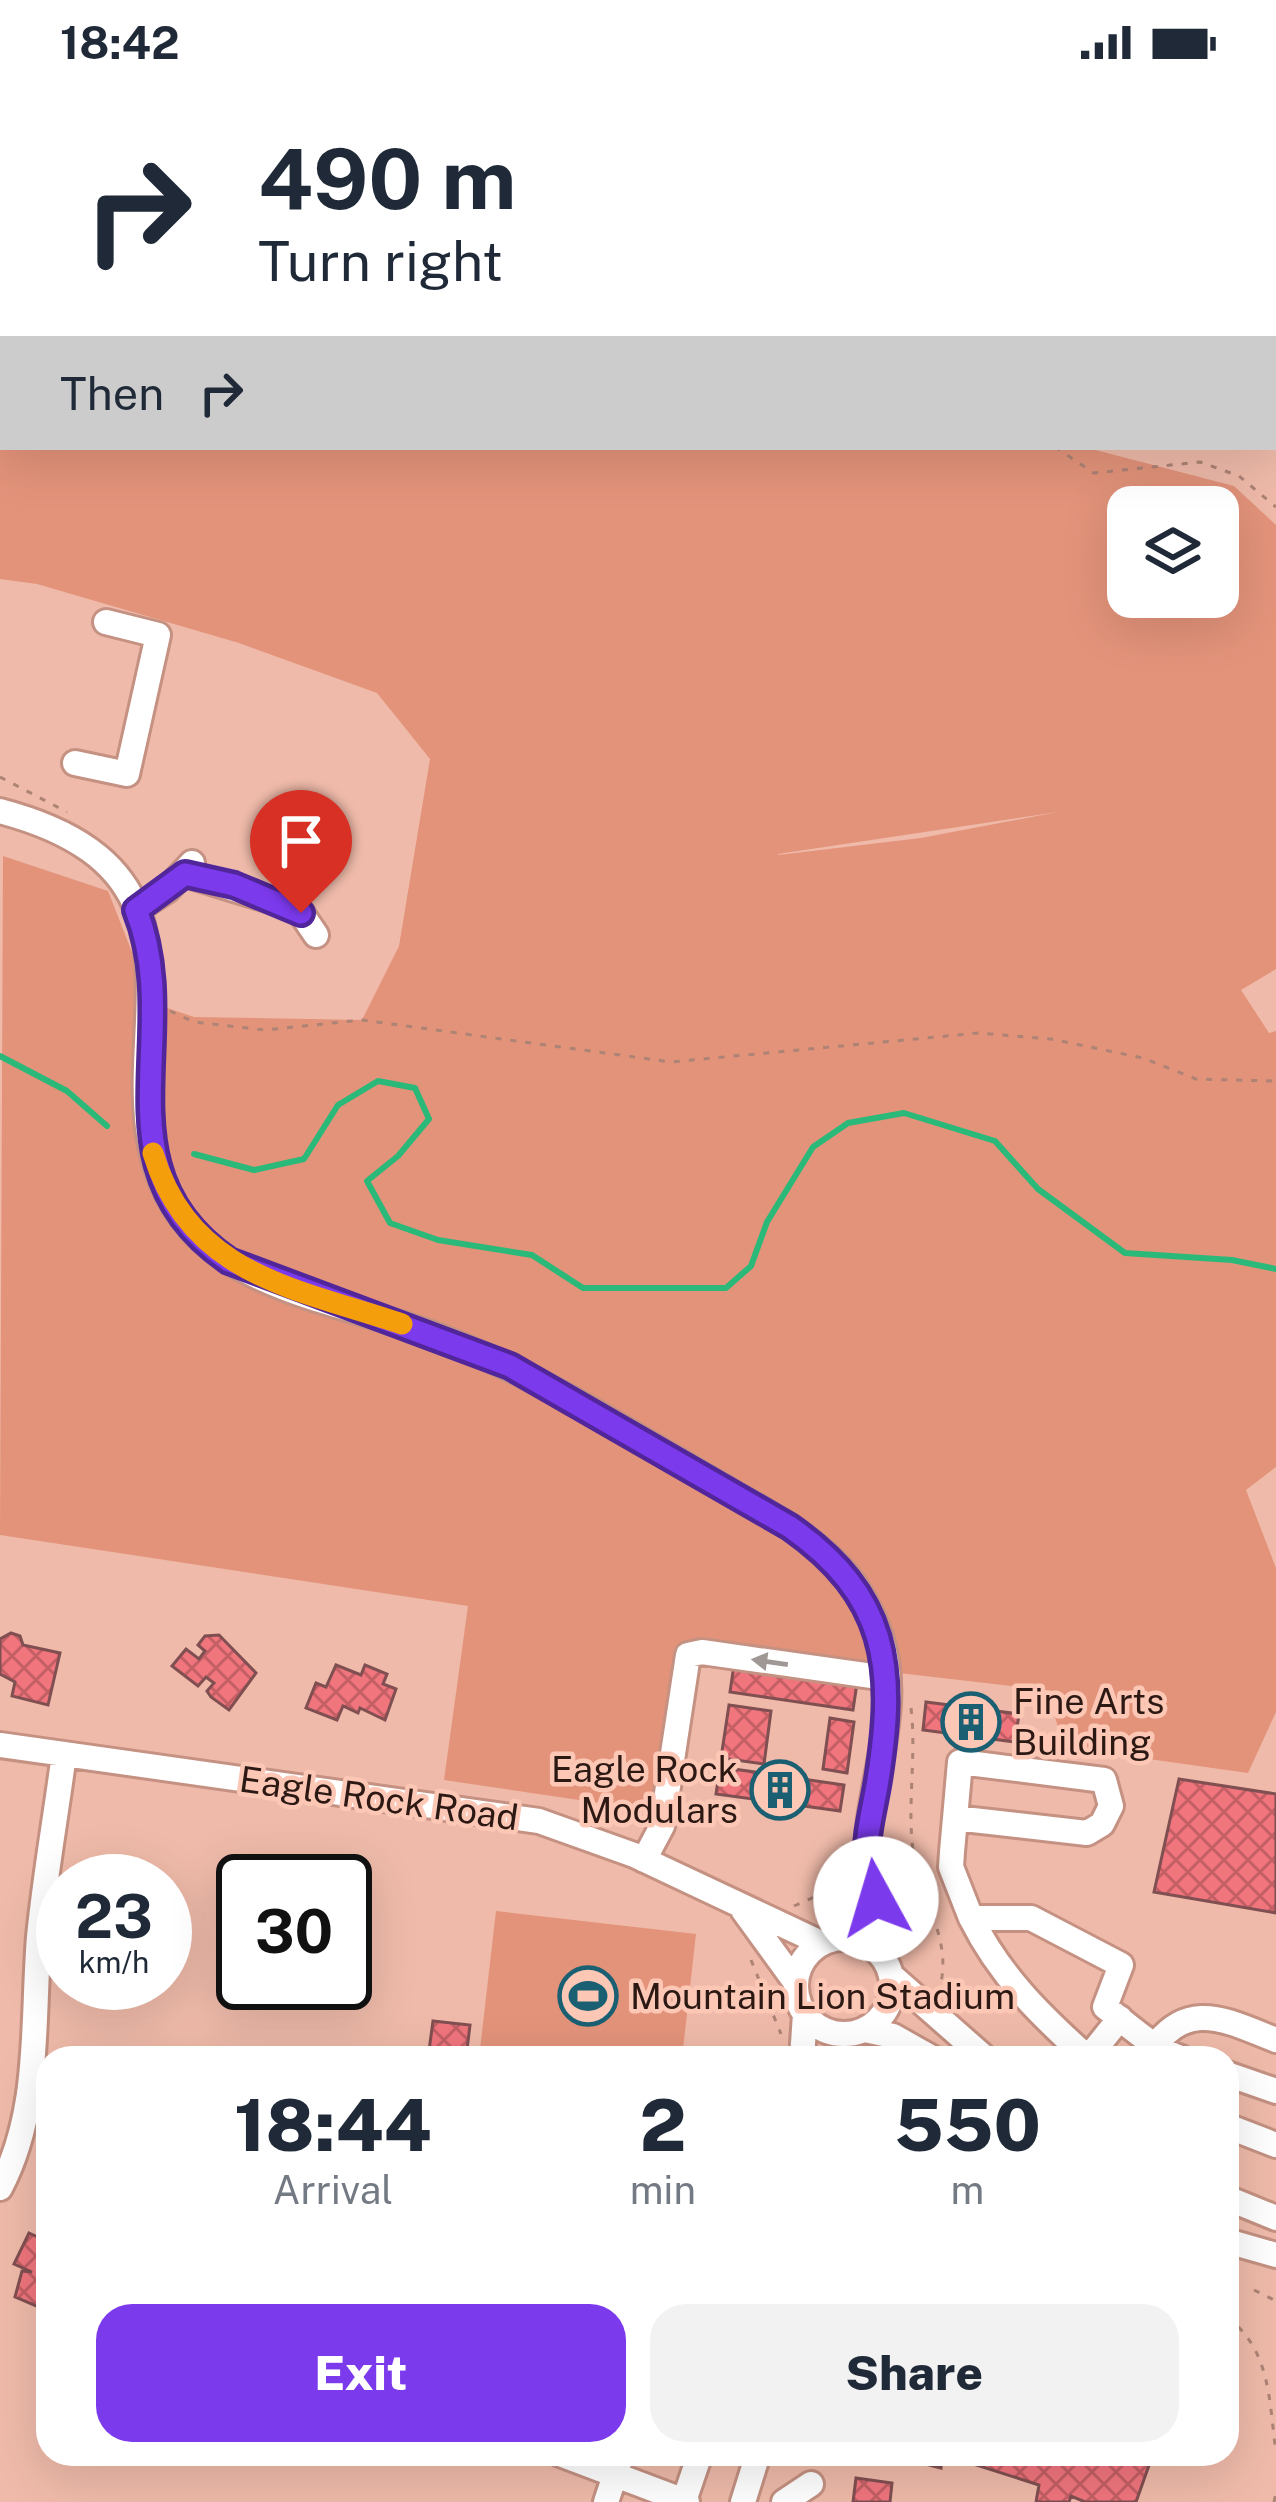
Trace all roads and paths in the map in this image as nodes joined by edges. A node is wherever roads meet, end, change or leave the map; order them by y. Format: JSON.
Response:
{"nodes":[{"id":1,"x":1060,"y":450,"type":"edge"},
{"id":2,"x":1276,"y":507,"type":"edge"},
{"id":3,"x":106,"y":622,"type":"dead end"},
{"id":4,"x":75,"y":763,"type":"dead end"},
{"id":5,"x":0,"y":777,"type":"edge"},
{"id":6,"x":40,"y":796,"type":"dead end"},
{"id":7,"x":0,"y":811,"type":"edge"},
{"id":8,"x":136,"y":910,"type":"junction"},
{"id":9,"x":316,"y":935,"type":"dead end"},
{"id":10,"x":152,"y":1003,"type":"junction"},
{"id":11,"x":1276,"y":1081,"type":"edge"},
{"id":12,"x":886,"y":1678,"type":"junction"},
{"id":13,"x":910,"y":1702,"type":"dead end"},
{"id":14,"x":0,"y":1745,"type":"edge"},
{"id":15,"x":64,"y":1754,"type":"junction"},
{"id":16,"x":955,"y":1819,"type":"junction"},
{"id":17,"x":644,"y":1860,"type":"junction"},
{"id":18,"x":867,"y":1865,"type":"junction"},
{"id":19,"x":836,"y":1890,"type":"dead end"},
{"id":20,"x":886,"y":1902,"type":"dead end"},
{"id":21,"x":741,"y":1909,"type":"junction"},
{"id":22,"x":935,"y":1912,"type":"junction"},
{"id":23,"x":788,"y":1915,"type":"dead end"},
{"id":24,"x":970,"y":1918,"type":"junction"},
{"id":25,"x":828,"y":1940,"type":"junction"},
{"id":26,"x":878,"y":1950,"type":"junction"},
{"id":27,"x":751,"y":1960,"type":"dead end"},
{"id":28,"x":892,"y":1977,"type":"junction"},
{"id":29,"x":796,"y":1983,"type":"junction"},
{"id":30,"x":940,"y":1988,"type":"junction"},
{"id":31,"x":936,"y":1999,"type":"dead end"},
{"id":32,"x":964,"y":2002,"type":"dead end"},
{"id":33,"x":805,"y":2014,"type":"junction"},
{"id":34,"x":1120,"y":2018,"type":"junction"},
{"id":35,"x":857,"y":2032,"type":"junction"},
{"id":36,"x":1276,"y":2039,"type":"edge"},
{"id":37,"x":790,"y":2046,"type":"edge"},
{"id":38,"x":796,"y":2046,"type":"edge"},
{"id":39,"x":844,"y":2046,"type":"edge"},
{"id":40,"x":911,"y":2046,"type":"edge"},
{"id":41,"x":971,"y":2046,"type":"edge"},
{"id":42,"x":1075,"y":2046,"type":"edge"},
{"id":43,"x":1098,"y":2046,"type":"edge"},
{"id":44,"x":1146,"y":2046,"type":"edge"},
{"id":45,"x":1157,"y":2046,"type":"edge"},
{"id":46,"x":1239,"y":2078,"type":"edge"},
{"id":47,"x":1276,"y":2091,"type":"edge"},
{"id":48,"x":1239,"y":2131,"type":"edge"},
{"id":49,"x":1276,"y":2145,"type":"edge"},
{"id":50,"x":0,"y":2188,"type":"edge"},
{"id":51,"x":1239,"y":2203,"type":"edge"},
{"id":52,"x":1276,"y":2218,"type":"edge"},
{"id":53,"x":1239,"y":2244,"type":"edge"},
{"id":54,"x":1276,"y":2255,"type":"edge"},
{"id":55,"x":1254,"y":2290,"type":"dead end"},
{"id":56,"x":1276,"y":2301,"type":"edge"},
{"id":57,"x":1239,"y":2326,"type":"edge"},
{"id":58,"x":1268,"y":2393,"type":"junction"},
{"id":59,"x":1276,"y":2395,"type":"edge"},
{"id":60,"x":1276,"y":2452,"type":"edge"},
{"id":61,"x":618,"y":2466,"type":"edge"},
{"id":62,"x":624,"y":2466,"type":"edge"},
{"id":63,"x":696,"y":2466,"type":"edge"},
{"id":64,"x":754,"y":2466,"type":"edge"},
{"id":65,"x":811,"y":2484,"type":"dead end"},
{"id":66,"x":1276,"y":2494,"type":"edge"},
{"id":67,"x":685,"y":2501,"type":"edge"},
{"id":68,"x":606,"y":2502,"type":"edge"},
{"id":69,"x":743,"y":2502,"type":"edge"},
{"id":70,"x":784,"y":2502,"type":"edge"},
{"id":71,"x":1274,"y":2502,"type":"edge"}],
"edges":[{"from":1,"to":2,"type":"path"},
{"from":3,"to":4,"type":"street"},
{"from":5,"to":6,"type":"path"},
{"from":7,"to":8,"type":"street"},
{"from":8,"to":9,"type":"street"},
{"from":8,"to":10,"type":"street"},
{"from":10,"to":11,"type":"path"},
{"from":10,"to":12,"type":"street"},
{"from":12,"to":17,"type":"street","one_way":true},
{"from":12,"to":18,"type":"street"},
{"from":13,"to":22,"type":"path"},
{"from":14,"to":15,"type":"street","name":"Eagle Rock Road"},
{"from":15,"to":17,"type":"street","name":"Eagle Rock Road"},
{"from":15,"to":50,"type":"street"},
{"from":16,"to":16,"type":"street"},
{"from":16,"to":24,"type":"street"},
{"from":17,"to":21,"type":"street","name":"Eagle Rock Road"},
{"from":18,"to":25,"type":"street"},
{"from":18,"to":26,"type":"street"},
{"from":19,"to":23,"type":"path"},
{"from":20,"to":22,"type":"path"},
{"from":21,"to":25,"type":"street","name":"Eagle Rock Road"},
{"from":21,"to":29,"type":"street","name":"Eagle Rock Road"},
{"from":22,"to":30,"type":"path"},
{"from":24,"to":34,"type":"street"},
{"from":24,"to":42,"type":"street"},
{"from":25,"to":26,"type":"street","name":"Eagle Rock Road"},
{"from":25,"to":29,"type":"street"},
{"from":26,"to":28,"type":"street"},
{"from":27,"to":37,"type":"path"},
{"from":28,"to":35,"type":"street"},
{"from":28,"to":41,"type":"street"},
{"from":29,"to":33,"type":"street","name":"Eagle Rock Road"},
{"from":30,"to":31,"type":"path"},
{"from":30,"to":32,"type":"path"},
{"from":33,"to":35,"type":"street"},
{"from":33,"to":38,"type":"street"},
{"from":34,"to":43,"type":"street"},
{"from":34,"to":44,"type":"street"},
{"from":35,"to":39,"type":"street"},
{"from":35,"to":40,"type":"street"},
{"from":36,"to":45,"type":"street"},
{"from":46,"to":47,"type":"street"},
{"from":48,"to":49,"type":"street"},
{"from":51,"to":52,"type":"street"},
{"from":53,"to":54,"type":"street"},
{"from":55,"to":56,"type":"path"},
{"from":57,"to":58,"type":"path"},
{"from":58,"to":59,"type":"path"},
{"from":58,"to":60,"type":"path"},
{"from":61,"to":68,"type":"street"},
{"from":62,"to":67,"type":"street"},
{"from":63,"to":67,"type":"street"},
{"from":64,"to":69,"type":"street"},
{"from":65,"to":70,"type":"street"},
{"from":66,"to":71,"type":"path"}]}
